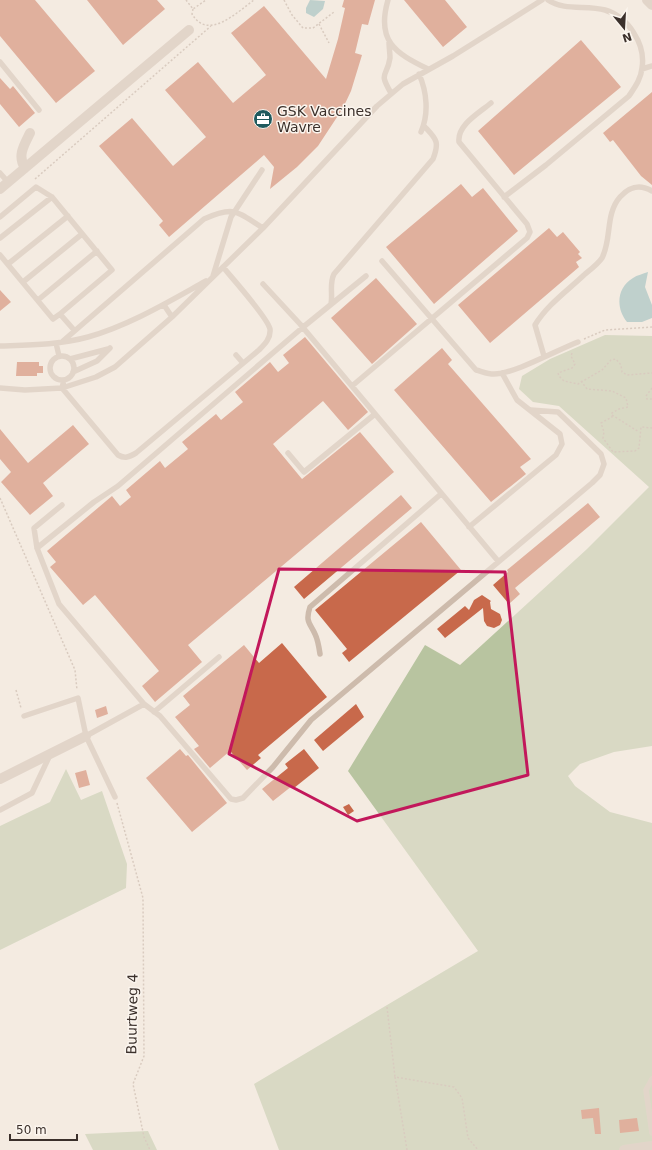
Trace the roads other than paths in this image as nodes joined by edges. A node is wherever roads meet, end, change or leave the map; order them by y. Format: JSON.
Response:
{"nodes":[{"id":1,"x":388,"y":0,"type":"edge"},
{"id":2,"x":542,"y":0,"type":"edge"},
{"id":3,"x":548,"y":0,"type":"edge"},
{"id":4,"x":647,"y":0,"type":"edge"},
{"id":5,"x":652,"y":5,"type":"edge"},
{"id":6,"x":189,"y":30,"type":"dead end"},
{"id":7,"x":389,"y":41,"type":"junction"},
{"id":8,"x":0,"y":62,"type":"edge"},
{"id":9,"x":652,"y":66,"type":"edge"},
{"id":10,"x":428,"y":69,"type":"junction"},
{"id":11,"x":642,"y":69,"type":"junction"},
{"id":12,"x":419,"y":74,"type":"junction"},
{"id":13,"x":391,"y":94,"type":"junction"},
{"id":14,"x":491,"y":103,"type":"dead end"},
{"id":15,"x":39,"y":110,"type":"dead end"},
{"id":16,"x":424,"y":126,"type":"junction"},
{"id":17,"x":421,"y":132,"type":"dead end"},
{"id":18,"x":30,"y":133,"type":"dead end"},
{"id":19,"x":25,"y":168,"type":"junction"},
{"id":20,"x":262,"y":170,"type":"dead end"},
{"id":21,"x":0,"y":173,"type":"edge"},
{"id":22,"x":8,"y":182,"type":"junction"},
{"id":23,"x":0,"y":189,"type":"edge"},
{"id":24,"x":652,"y":192,"type":"edge"},
{"id":25,"x":52,"y":197,"type":"junction"},
{"id":26,"x":504,"y":197,"type":"junction"},
{"id":27,"x":235,"y":211,"type":"junction"},
{"id":28,"x":68,"y":216,"type":"junction"},
{"id":29,"x":0,"y":217,"type":"edge"},
{"id":30,"x":263,"y":228,"type":"junction"},
{"id":31,"x":82,"y":234,"type":"junction"},
{"id":32,"x":0,"y":238,"type":"edge"},
{"id":33,"x":97,"y":251,"type":"junction"},
{"id":34,"x":0,"y":256,"type":"edge"},
{"id":35,"x":382,"y":261,"type":"dead end"},
{"id":36,"x":8,"y":264,"type":"junction"},
{"id":37,"x":222,"y":267,"type":"junction"},
{"id":38,"x":213,"y":276,"type":"junction"},
{"id":39,"x":366,"y":276,"type":"dead end"},
{"id":40,"x":23,"y":282,"type":"junction"},
{"id":41,"x":263,"y":284,"type":"dead end"},
{"id":42,"x":38,"y":300,"type":"junction"},
{"id":43,"x":164,"y":305,"type":"junction"},
{"id":44,"x":330,"y":305,"type":"junction"},
{"id":45,"x":60,"y":314,"type":"junction"},
{"id":46,"x":172,"y":317,"type":"junction"},
{"id":47,"x":431,"y":319,"type":"junction"},
{"id":48,"x":302,"y":328,"type":"junction"},
{"id":49,"x":74,"y":330,"type":"junction"},
{"id":50,"x":59,"y":342,"type":"junction"},
{"id":51,"x":578,"y":342,"type":"road end"},
{"id":52,"x":0,"y":346,"type":"edge"},
{"id":53,"x":236,"y":355,"type":"dead end"},
{"id":54,"x":59,"y":356,"type":"junction"},
{"id":55,"x":544,"y":356,"type":"junction"},
{"id":56,"x":70,"y":359,"type":"junction"},
{"id":57,"x":243,"y":363,"type":"junction"},
{"id":58,"x":73,"y":372,"type":"junction"},
{"id":59,"x":502,"y":373,"type":"junction"},
{"id":60,"x":64,"y":380,"type":"junction"},
{"id":61,"x":352,"y":386,"type":"junction"},
{"id":62,"x":0,"y":388,"type":"edge"},
{"id":63,"x":62,"y":388,"type":"junction"},
{"id":64,"x":531,"y":410,"type":"junction"},
{"id":65,"x":375,"y":414,"type":"junction"},
{"id":66,"x":288,"y":453,"type":"dead end"},
{"id":67,"x":441,"y":494,"type":"junction"},
{"id":68,"x":62,"y":505,"type":"dead end"},
{"id":69,"x":469,"y":527,"type":"junction"},
{"id":70,"x":37,"y":548,"type":"junction"},
{"id":71,"x":498,"y":561,"type":"junction"},
{"id":72,"x":320,"y":654,"type":"dead end"},
{"id":73,"x":219,"y":657,"type":"dead end"},
{"id":74,"x":144,"y":704,"type":"junction"},
{"id":75,"x":154,"y":712,"type":"junction"},
{"id":76,"x":24,"y":716,"type":"road end"},
{"id":77,"x":86,"y":736,"type":"junction"},
{"id":78,"x":51,"y":753,"type":"junction"},
{"id":79,"x":0,"y":779,"type":"edge"},
{"id":80,"x":115,"y":797,"type":"road end"},
{"id":81,"x":0,"y":810,"type":"edge"},
{"id":82,"x":652,"y":1079,"type":"edge"},
{"id":83,"x":652,"y":1133,"type":"edge"},
{"id":84,"x":652,"y":1146,"type":"edge"},
{"id":85,"x":624,"y":1150,"type":"edge"}],
"edges":[{"from":1,"to":7,"type":"lane"},
{"from":2,"to":10,"type":"lane"},
{"from":3,"to":11,"type":"lane"},
{"from":4,"to":5,"type":"street"},
{"from":6,"to":19,"type":"street"},
{"from":7,"to":10,"type":"lane"},
{"from":7,"to":13,"type":"lane"},
{"from":8,"to":15,"type":"lane"},
{"from":9,"to":11,"type":"lane"},
{"from":10,"to":12,"type":"lane"},
{"from":11,"to":26,"type":"lane"},
{"from":12,"to":13,"type":"lane"},
{"from":12,"to":16,"type":"lane"},
{"from":13,"to":30,"type":"lane"},
{"from":14,"to":26,"type":"lane"},
{"from":16,"to":17,"type":"lane"},
{"from":16,"to":44,"type":"lane"},
{"from":18,"to":19,"type":"street"},
{"from":19,"to":22,"type":"street"},
{"from":20,"to":27,"type":"lane"},
{"from":21,"to":22,"type":"lane"},
{"from":22,"to":23,"type":"street"},
{"from":24,"to":55,"type":"lane"},
{"from":25,"to":28,"type":"lane"},
{"from":25,"to":29,"type":"lane"},
{"from":25,"to":32,"type":"lane"},
{"from":26,"to":47,"type":"lane"},
{"from":27,"to":30,"type":"lane"},
{"from":27,"to":38,"type":"lane"},
{"from":27,"to":49,"type":"lane"},
{"from":28,"to":31,"type":"lane"},
{"from":28,"to":36,"type":"lane"},
{"from":30,"to":37,"type":"lane"},
{"from":31,"to":33,"type":"lane"},
{"from":31,"to":40,"type":"lane"},
{"from":33,"to":42,"type":"lane"},
{"from":33,"to":45,"type":"lane"},
{"from":34,"to":36,"type":"lane"},
{"from":35,"to":47,"type":"lane"},
{"from":36,"to":40,"type":"lane"},
{"from":37,"to":38,"type":"lane"},
{"from":37,"to":57,"type":"lane"},
{"from":38,"to":43,"type":"lane"},
{"from":38,"to":46,"type":"lane"},
{"from":39,"to":44,"type":"lane"},
{"from":40,"to":42,"type":"lane"},
{"from":41,"to":48,"type":"lane"},
{"from":42,"to":45,"type":"lane"},
{"from":43,"to":46,"type":"lane"},
{"from":43,"to":50,"type":"lane"},
{"from":44,"to":48,"type":"lane"},
{"from":45,"to":49,"type":"lane"},
{"from":46,"to":63,"type":"lane"},
{"from":47,"to":59,"type":"lane"},
{"from":47,"to":61,"type":"lane"},
{"from":48,"to":61,"type":"lane"},
{"from":48,"to":70,"type":"lane"},
{"from":49,"to":50,"type":"lane"},
{"from":50,"to":52,"type":"lane"},
{"from":50,"to":54,"type":"lane"},
{"from":51,"to":55,"type":"lane"},
{"from":53,"to":57,"type":"lane"},
{"from":54,"to":56,"type":"lane"},
{"from":54,"to":60,"type":"lane"},
{"from":55,"to":59,"type":"lane"},
{"from":56,"to":58,"type":"lane"},
{"from":56,"to":58,"type":"lane"},
{"from":57,"to":63,"type":"lane"},
{"from":58,"to":60,"type":"lane"},
{"from":59,"to":64,"type":"lane"},
{"from":60,"to":63,"type":"lane"},
{"from":61,"to":65,"type":"lane"},
{"from":62,"to":63,"type":"lane"},
{"from":64,"to":69,"type":"lane"},
{"from":64,"to":71,"type":"lane"},
{"from":65,"to":66,"type":"lane"},
{"from":65,"to":67,"type":"lane"},
{"from":67,"to":69,"type":"lane"},
{"from":67,"to":72,"type":"lane"},
{"from":68,"to":70,"type":"lane"},
{"from":69,"to":71,"type":"lane"},
{"from":70,"to":74,"type":"lane"},
{"from":71,"to":75,"type":"lane"},
{"from":73,"to":75,"type":"lane"},
{"from":74,"to":75,"type":"lane"},
{"from":74,"to":77,"type":"lane"},
{"from":76,"to":77,"type":"lane"},
{"from":77,"to":78,"type":"street"},
{"from":77,"to":80,"type":"lane"},
{"from":78,"to":79,"type":"street"},
{"from":78,"to":81,"type":"lane"},
{"from":82,"to":83,"type":"lane"},
{"from":84,"to":85,"type":"street"}]}
